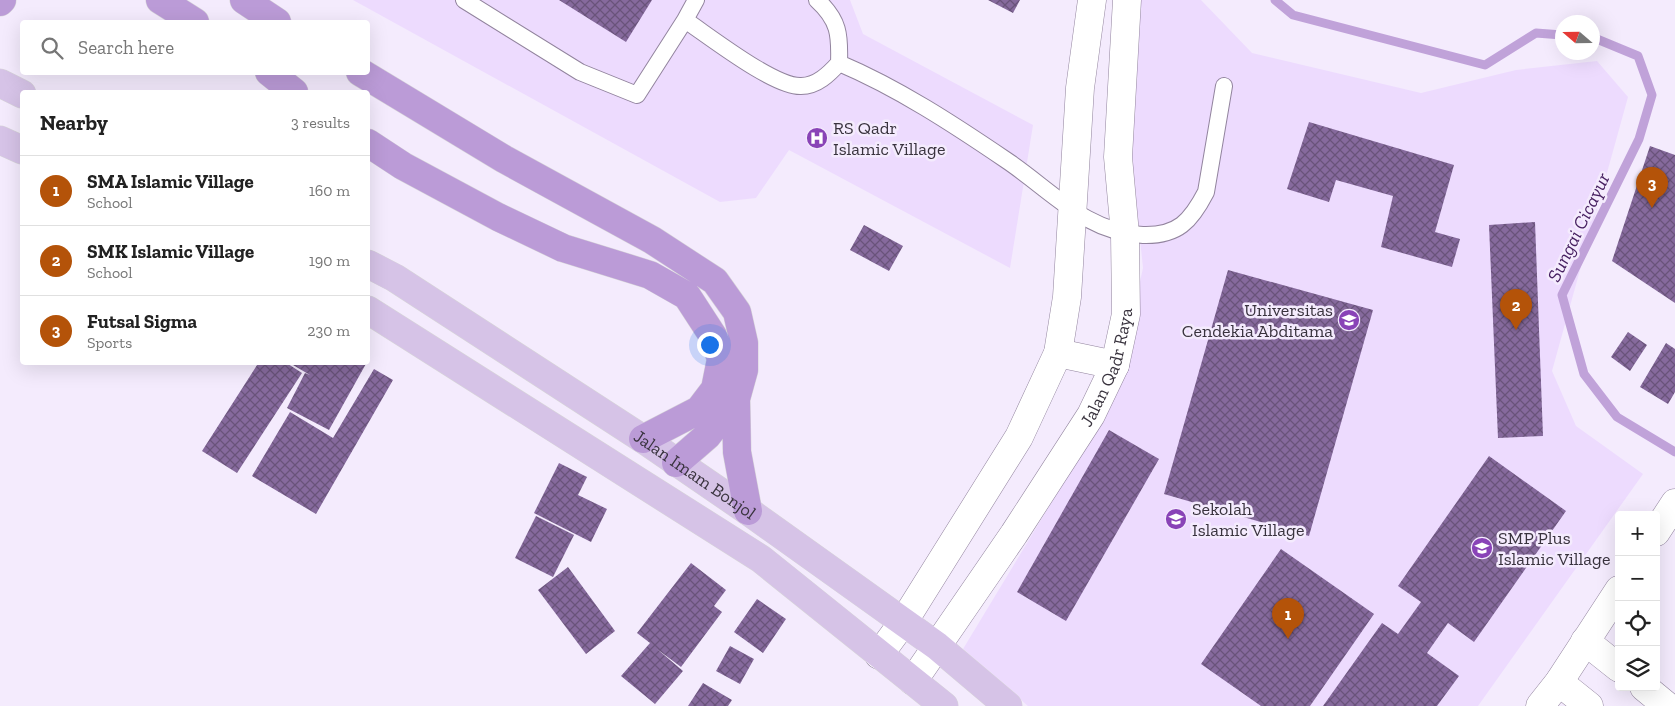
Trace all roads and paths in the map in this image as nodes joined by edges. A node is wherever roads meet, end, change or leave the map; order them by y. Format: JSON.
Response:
{"nodes":[{"id":1,"x":160,"y":0,"type":"edge"},
{"id":2,"x":244,"y":0,"type":"edge"},
{"id":3,"x":464,"y":0,"type":"edge"},
{"id":4,"x":696,"y":0,"type":"edge"},
{"id":5,"x":817,"y":0,"type":"edge"},
{"id":6,"x":1092,"y":0,"type":"edge"},
{"id":7,"x":1127,"y":0,"type":"edge"},
{"id":8,"x":192,"y":20,"type":"edge"},
{"id":9,"x":274,"y":20,"type":"edge"},
{"id":10,"x":685,"y":20,"type":"junction"},
{"id":11,"x":839,"y":63,"type":"junction"},
{"id":12,"x":272,"y":75,"type":"edge"},
{"id":13,"x":365,"y":75,"type":"edge"},
{"id":14,"x":1224,"y":86,"type":"dead end"},
{"id":15,"x":291,"y":90,"type":"edge"},
{"id":16,"x":0,"y":140,"type":"edge"},
{"id":17,"x":370,"y":144,"type":"edge"},
{"id":18,"x":20,"y":149,"type":"edge"},
{"id":19,"x":1073,"y":210,"type":"junction"},
{"id":20,"x":1125,"y":234,"type":"junction"},
{"id":21,"x":370,"y":265,"type":"edge"},
{"id":22,"x":370,"y":311,"type":"edge"},
{"id":23,"x":1058,"y":354,"type":"junction"},
{"id":24,"x":1115,"y":365,"type":"junction"},
{"id":25,"x":736,"y":399,"type":"junction"},
{"id":26,"x":643,"y":440,"type":"junction"},
{"id":27,"x":676,"y":463,"type":"junction"},
{"id":28,"x":1675,"y":503,"type":"edge"},
{"id":29,"x":748,"y":512,"type":"junction"},
{"id":30,"x":1660,"y":526,"type":"edge"},
{"id":31,"x":1615,"y":596,"type":"edge"},
{"id":32,"x":904,"y":622,"type":"junction"},
{"id":33,"x":1585,"y":641,"type":"junction"},
{"id":34,"x":937,"y":646,"type":"junction"},
{"id":35,"x":879,"y":655,"type":"junction"},
{"id":36,"x":1615,"y":665,"type":"edge"},
{"id":37,"x":913,"y":681,"type":"junction"},
{"id":38,"x":1559,"y":682,"type":"junction"},
{"id":39,"x":1649,"y":691,"type":"edge"},
{"id":40,"x":944,"y":706,"type":"edge"},
{"id":41,"x":1008,"y":706,"type":"edge"},
{"id":42,"x":1540,"y":706,"type":"edge"},
{"id":43,"x":1589,"y":706,"type":"edge"},
{"id":44,"x":1667,"y":706,"type":"edge"}],
"edges":[{"from":1,"to":8,"type":"highway"},
{"from":2,"to":9,"type":"highway"},
{"from":3,"to":10,"type":"lane"},
{"from":4,"to":10,"type":"lane"},
{"from":5,"to":11,"type":"lane"},
{"from":6,"to":19,"type":"street"},
{"from":7,"to":20,"type":"street","name":"Jalan Qadr Raya"},
{"from":10,"to":11,"type":"lane"},
{"from":11,"to":19,"type":"lane"},
{"from":12,"to":15,"type":"highway"},
{"from":13,"to":25,"type":"highway"},
{"from":14,"to":20,"type":"lane"},
{"from":16,"to":18,"type":"main road"},
{"from":17,"to":26,"type":"highway"},
{"from":19,"to":20,"type":"lane"},
{"from":19,"to":23,"type":"street"},
{"from":20,"to":24,"type":"street","name":"Jalan Qadr Raya"},
{"from":21,"to":26,"type":"main road","name":"Jalan Imam Bonjol"},
{"from":22,"to":35,"type":"main road","name":"Jalan Imam Bonjol"},
{"from":23,"to":24,"type":"street"},
{"from":23,"to":32,"type":"street"},
{"from":24,"to":34,"type":"street","name":"Jalan Qadr Raya"},
{"from":25,"to":27,"type":"highway"},
{"from":25,"to":29,"type":"highway"},
{"from":26,"to":27,"type":"main road","name":"Jalan Imam Bonjol"},
{"from":27,"to":29,"type":"main road","name":"Jalan Imam Bonjol"},
{"from":28,"to":30,"type":"street"},
{"from":29,"to":32,"type":"main road","name":"Jalan Imam Bonjol"},
{"from":31,"to":33,"type":"street"},
{"from":32,"to":34,"type":"main road","name":"Jalan Imam Bonjol"},
{"from":32,"to":35,"type":"street"},
{"from":33,"to":36,"type":"street"},
{"from":33,"to":38,"type":"street"},
{"from":34,"to":37,"type":"street","name":"Jalan Qadr Raya"},
{"from":34,"to":41,"type":"main road","name":"Jalan Imam Bonjol"},
{"from":35,"to":37,"type":"main road","name":"Jalan Imam Bonjol"},
{"from":37,"to":40,"type":"main road","name":"Jalan Imam Bonjol"},
{"from":38,"to":42,"type":"street"},
{"from":38,"to":43,"type":"street"},
{"from":39,"to":44,"type":"street"}]}
